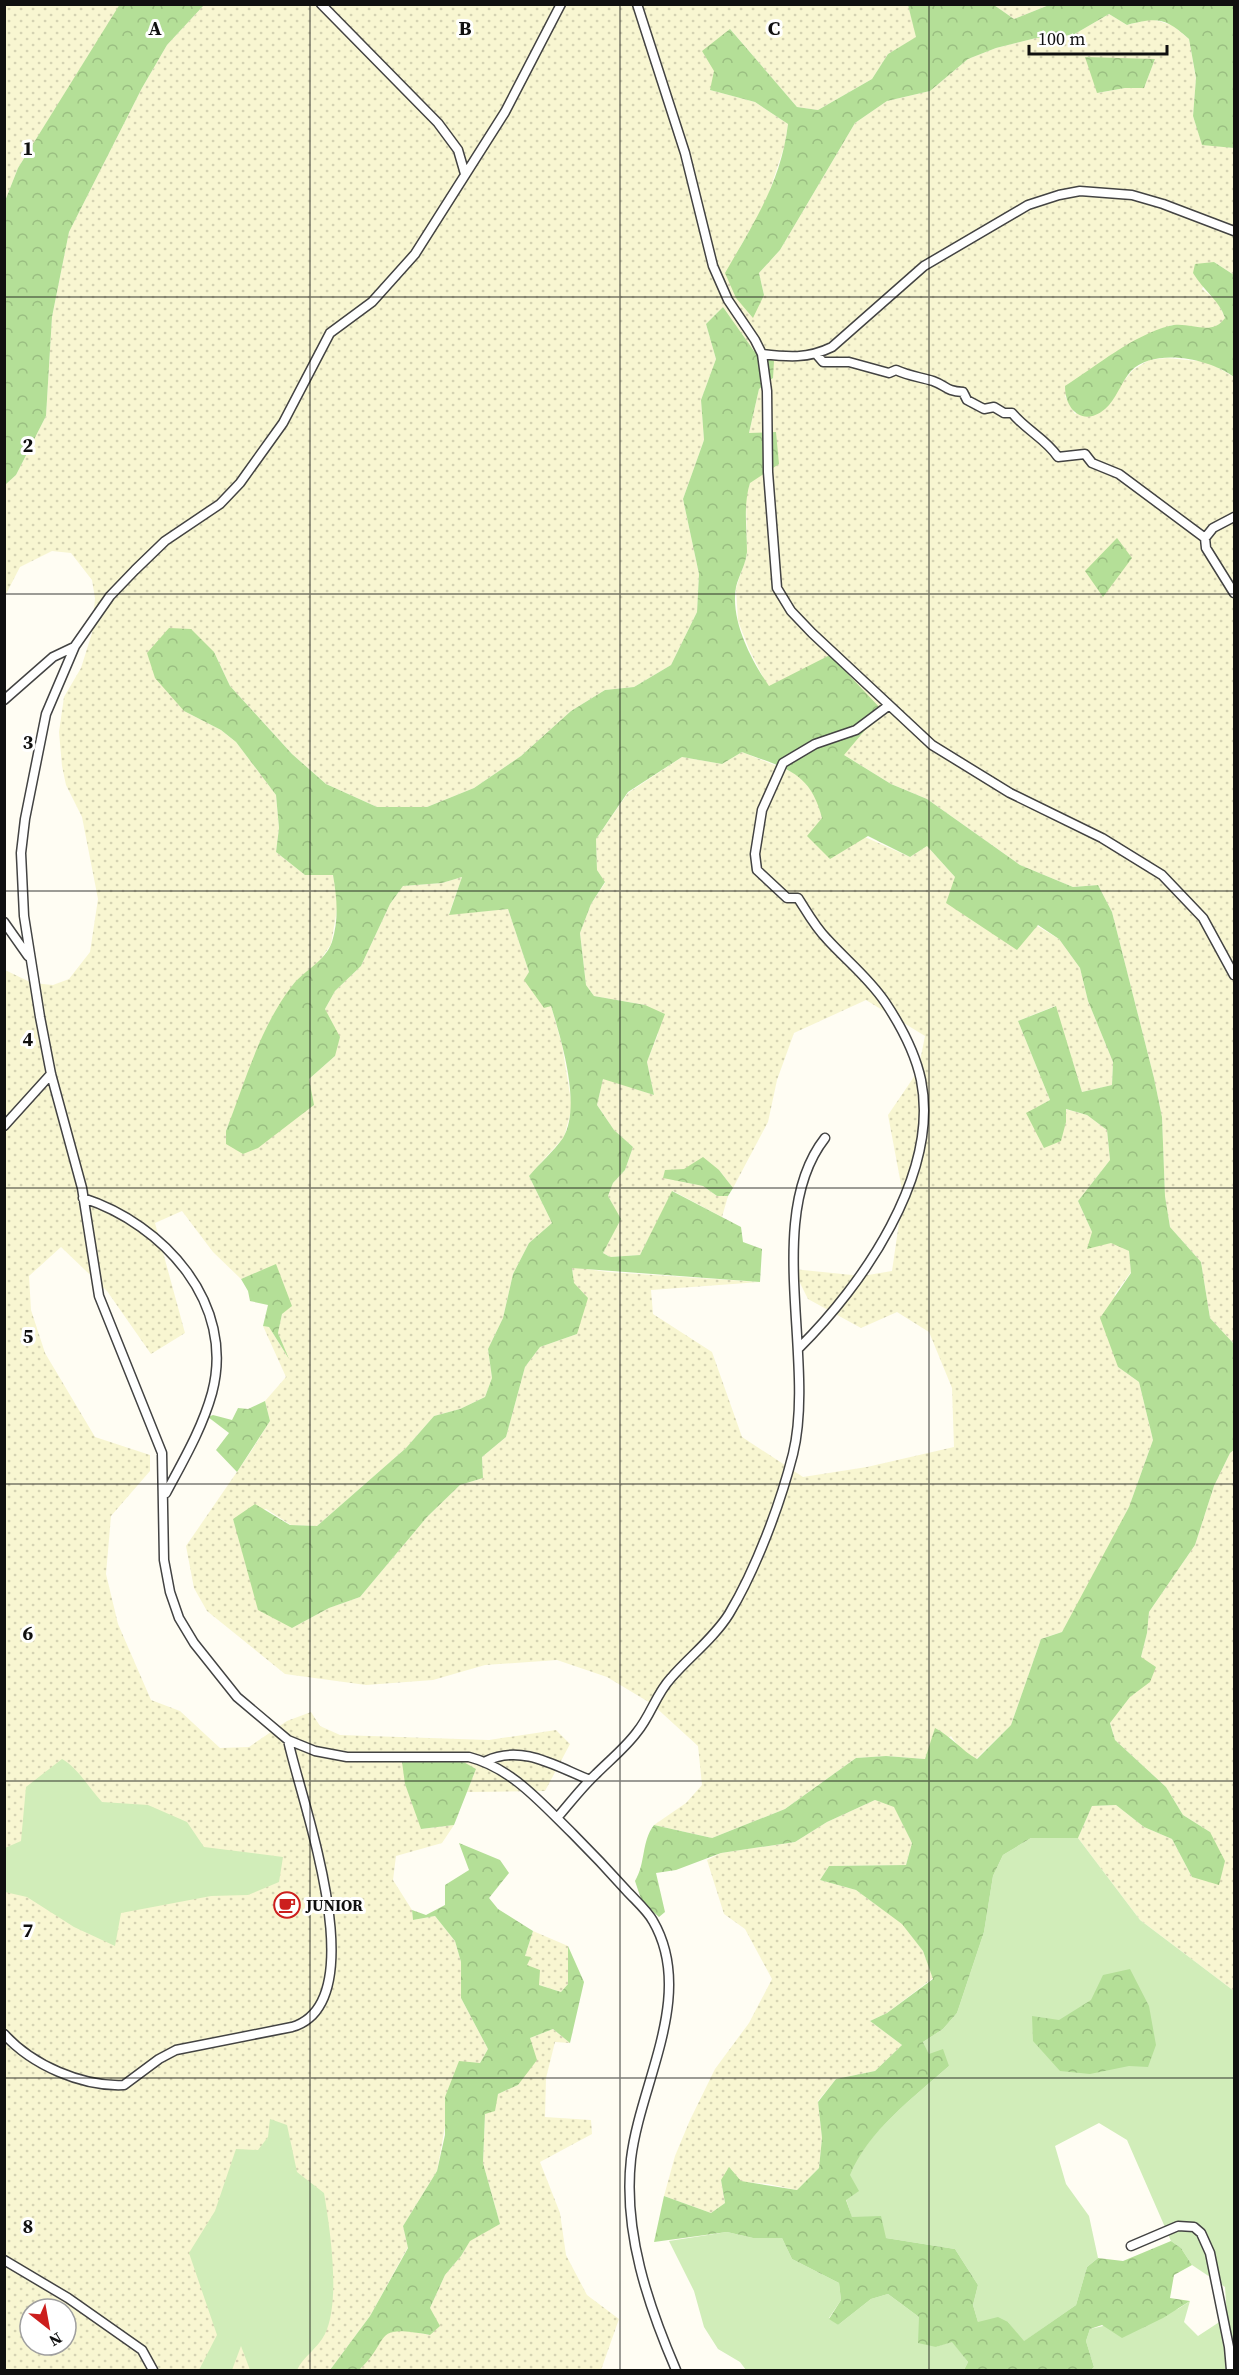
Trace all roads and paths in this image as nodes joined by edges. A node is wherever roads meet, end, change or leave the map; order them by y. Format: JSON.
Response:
{"nodes":[{"id":1,"x":321,"y":4,"type":"edge"},
{"id":2,"x":561,"y":4,"type":"edge"},
{"id":3,"x":637,"y":4,"type":"edge"},
{"id":4,"x":465,"y":174,"type":"junction"},
{"id":5,"x":1234,"y":231,"type":"edge"},
{"id":6,"x":762,"y":354,"type":"junction"},
{"id":7,"x":817,"y":355,"type":"junction"},
{"id":8,"x":1234,"y":517,"type":"edge"},
{"id":9,"x":1205,"y":538,"type":"junction"},
{"id":10,"x":1234,"y":593,"type":"edge"},
{"id":11,"x":75,"y":646,"type":"junction"},
{"id":12,"x":4,"y":700,"type":"edge"},
{"id":13,"x":888,"y":706,"type":"junction"},
{"id":14,"x":4,"y":922,"type":"edge"},
{"id":15,"x":30,"y":959,"type":"junction"},
{"id":16,"x":1234,"y":975,"type":"edge"},
{"id":17,"x":51,"y":1074,"type":"junction"},
{"id":18,"x":4,"y":1126,"type":"edge"},
{"id":19,"x":825,"y":1138,"type":"dead end"},
{"id":20,"x":83,"y":1198,"type":"junction"},
{"id":21,"x":799,"y":1348,"type":"junction"},
{"id":22,"x":164,"y":1496,"type":"junction"},
{"id":23,"x":288,"y":1740,"type":"junction"},
{"id":24,"x":486,"y":1761,"type":"junction"},
{"id":25,"x":590,"y":1780,"type":"junction"},
{"id":26,"x":557,"y":1818,"type":"junction"},
{"id":27,"x":4,"y":2034,"type":"edge"},
{"id":28,"x":1131,"y":2246,"type":"dead end"},
{"id":29,"x":4,"y":2260,"type":"edge"},
{"id":30,"x":153,"y":2370,"type":"edge"},
{"id":31,"x":676,"y":2370,"type":"edge"},
{"id":32,"x":1231,"y":2370,"type":"edge"}],
"edges":[{"from":1,"to":4,"type":"street"},
{"from":2,"to":4,"type":"street"},
{"from":3,"to":6,"type":"street"},
{"from":4,"to":11,"type":"street"},
{"from":5,"to":7,"type":"street"},
{"from":6,"to":7,"type":"street"},
{"from":6,"to":13,"type":"street"},
{"from":7,"to":9,"type":"street"},
{"from":8,"to":9,"type":"street"},
{"from":9,"to":10,"type":"street"},
{"from":11,"to":12,"type":"street"},
{"from":11,"to":15,"type":"street"},
{"from":13,"to":16,"type":"street"},
{"from":13,"to":21,"type":"street"},
{"from":14,"to":15,"type":"street"},
{"from":15,"to":17,"type":"street"},
{"from":17,"to":18,"type":"street"},
{"from":17,"to":20,"type":"street"},
{"from":19,"to":21,"type":"street"},
{"from":20,"to":22,"type":"street"},
{"from":20,"to":22,"type":"street"},
{"from":21,"to":25,"type":"street"},
{"from":22,"to":23,"type":"street"},
{"from":23,"to":24,"type":"street"},
{"from":23,"to":27,"type":"street"},
{"from":24,"to":25,"type":"street"},
{"from":24,"to":26,"type":"street"},
{"from":25,"to":26,"type":"street"},
{"from":26,"to":31,"type":"street"},
{"from":28,"to":32,"type":"street"},
{"from":29,"to":30,"type":"street"}]}
